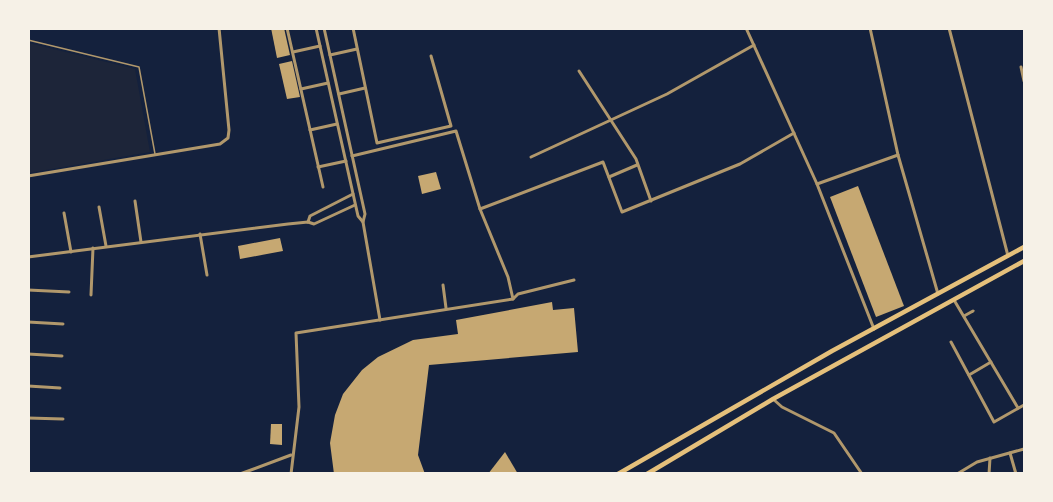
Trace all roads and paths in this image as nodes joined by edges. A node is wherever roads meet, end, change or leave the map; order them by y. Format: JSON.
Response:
{"nodes":[{"id":1,"x":219,"y":28,"type":"edge"},
{"id":2,"x":287,"y":28,"type":"edge"},
{"id":3,"x":316,"y":28,"type":"edge"},
{"id":4,"x":324,"y":28,"type":"edge"},
{"id":5,"x":353,"y":28,"type":"edge"},
{"id":6,"x":746,"y":28,"type":"edge"},
{"id":7,"x":870,"y":28,"type":"edge"},
{"id":8,"x":949,"y":28,"type":"edge"},
{"id":9,"x":28,"y":40,"type":"edge"},
{"id":10,"x":320,"y":45,"type":"junction"},
{"id":11,"x":754,"y":45,"type":"junction"},
{"id":12,"x":357,"y":49,"type":"junction"},
{"id":13,"x":292,"y":52,"type":"junction"},
{"id":14,"x":330,"y":55,"type":"junction"},
{"id":15,"x":431,"y":56,"type":"dead end"},
{"id":16,"x":333,"y":67,"type":"junction"},
{"id":17,"x":1021,"y":67,"type":"dead end"},
{"id":18,"x":325,"y":68,"type":"junction"},
{"id":19,"x":579,"y":70,"type":"dead end"},
{"id":20,"x":1024,"y":81,"type":"edge"},
{"id":21,"x":328,"y":83,"type":"junction"},
{"id":22,"x":365,"y":88,"type":"junction"},
{"id":23,"x":300,"y":89,"type":"junction"},
{"id":24,"x":339,"y":94,"type":"junction"},
{"id":25,"x":610,"y":120,"type":"junction"},
{"id":26,"x":337,"y":124,"type":"junction"},
{"id":27,"x":310,"y":130,"type":"junction"},
{"id":28,"x":794,"y":133,"type":"junction"},
{"id":29,"x":350,"y":145,"type":"junction"},
{"id":30,"x":342,"y":147,"type":"junction"},
{"id":31,"x":155,"y":155,"type":"junction"},
{"id":32,"x":898,"y":155,"type":"junction"},
{"id":33,"x":352,"y":156,"type":"junction"},
{"id":34,"x":531,"y":157,"type":"dead end"},
{"id":35,"x":346,"y":161,"type":"junction"},
{"id":36,"x":638,"y":165,"type":"junction"},
{"id":37,"x":318,"y":167,"type":"junction"},
{"id":38,"x":28,"y":176,"type":"edge"},
{"id":39,"x":609,"y":177,"type":"junction"},
{"id":40,"x":817,"y":184,"type":"junction"},
{"id":41,"x":322,"y":187,"type":"dead end"},
{"id":42,"x":353,"y":194,"type":"junction"},
{"id":43,"x":135,"y":201,"type":"dead end"},
{"id":44,"x":651,"y":201,"type":"junction"},
{"id":45,"x":356,"y":205,"type":"junction"},
{"id":46,"x":99,"y":207,"type":"dead end"},
{"id":47,"x":480,"y":209,"type":"junction"},
{"id":48,"x":64,"y":213,"type":"dead end"},
{"id":49,"x":308,"y":222,"type":"junction"},
{"id":50,"x":363,"y":222,"type":"junction"},
{"id":51,"x":200,"y":234,"type":"junction"},
{"id":52,"x":141,"y":242,"type":"junction"},
{"id":53,"x":106,"y":247,"type":"junction"},
{"id":54,"x":1024,"y":247,"type":"edge"},
{"id":55,"x":93,"y":248,"type":"junction"},
{"id":56,"x":70,"y":252,"type":"junction"},
{"id":57,"x":1010,"y":255,"type":"junction"},
{"id":58,"x":29,"y":257,"type":"edge"},
{"id":59,"x":1024,"y":261,"type":"edge"},
{"id":60,"x":28,"y":262,"type":"edge"},
{"id":61,"x":1018,"y":264,"type":"junction"},
{"id":62,"x":207,"y":275,"type":"dead end"},
{"id":63,"x":574,"y":280,"type":"dead end"},
{"id":64,"x":443,"y":285,"type":"dead end"},
{"id":65,"x":28,"y":290,"type":"edge"},
{"id":66,"x":69,"y":292,"type":"dead end"},
{"id":67,"x":938,"y":294,"type":"junction"},
{"id":68,"x":91,"y":295,"type":"dead end"},
{"id":69,"x":513,"y":299,"type":"junction"},
{"id":70,"x":954,"y":300,"type":"junction"},
{"id":71,"x":446,"y":308,"type":"junction"},
{"id":72,"x":973,"y":311,"type":"dead end"},
{"id":73,"x":964,"y":316,"type":"junction"},
{"id":74,"x":380,"y":320,"type":"junction"},
{"id":75,"x":28,"y":322,"type":"edge"},
{"id":76,"x":63,"y":324,"type":"dead end"},
{"id":77,"x":874,"y":329,"type":"junction"},
{"id":78,"x":951,"y":342,"type":"dead end"},
{"id":79,"x":28,"y":354,"type":"edge"},
{"id":80,"x":62,"y":356,"type":"dead end"},
{"id":81,"x":991,"y":362,"type":"junction"},
{"id":82,"x":969,"y":375,"type":"junction"},
{"id":83,"x":28,"y":386,"type":"edge"},
{"id":84,"x":60,"y":388,"type":"dead end"},
{"id":85,"x":773,"y":399,"type":"junction"},
{"id":86,"x":1024,"y":405,"type":"edge"},
{"id":87,"x":1018,"y":408,"type":"junction"},
{"id":88,"x":28,"y":418,"type":"edge"},
{"id":89,"x":63,"y":419,"type":"dead end"},
{"id":90,"x":1024,"y":449,"type":"edge"},
{"id":91,"x":1010,"y":453,"type":"junction"},
{"id":92,"x":291,"y":455,"type":"junction"},
{"id":93,"x":990,"y":458,"type":"junction"},
{"id":94,"x":240,"y":474,"type":"edge"},
{"id":95,"x":291,"y":474,"type":"edge"},
{"id":96,"x":618,"y":474,"type":"edge"},
{"id":97,"x":647,"y":474,"type":"edge"},
{"id":98,"x":862,"y":474,"type":"edge"},
{"id":99,"x":957,"y":474,"type":"edge"},
{"id":100,"x":989,"y":474,"type":"edge"},
{"id":101,"x":1016,"y":474,"type":"edge"}],
"edges":[{"from":1,"to":31,"type":"street"},
{"from":2,"to":13,"type":"street"},
{"from":3,"to":10,"type":"street"},
{"from":4,"to":14,"type":"street"},
{"from":5,"to":12,"type":"street"},
{"from":6,"to":11,"type":"street"},
{"from":7,"to":32,"type":"street"},
{"from":8,"to":57,"type":"street"},
{"from":9,"to":31,"type":"lane"},
{"from":10,"to":13,"type":"street"},
{"from":10,"to":18,"type":"street"},
{"from":11,"to":25,"type":"street"},
{"from":11,"to":28,"type":"street"},
{"from":12,"to":14,"type":"street"},
{"from":12,"to":22,"type":"street"},
{"from":13,"to":23,"type":"street"},
{"from":14,"to":16,"type":"street"},
{"from":15,"to":22,"type":"street"},
{"from":16,"to":18,"type":"street"},
{"from":16,"to":24,"type":"street"},
{"from":17,"to":20,"type":"street"},
{"from":18,"to":21,"type":"street"},
{"from":19,"to":25,"type":"street"},
{"from":21,"to":23,"type":"street"},
{"from":21,"to":26,"type":"street"},
{"from":22,"to":24,"type":"street"},
{"from":23,"to":27,"type":"street"},
{"from":24,"to":29,"type":"street"},
{"from":25,"to":34,"type":"street"},
{"from":25,"to":36,"type":"street"},
{"from":26,"to":27,"type":"street"},
{"from":26,"to":30,"type":"street"},
{"from":27,"to":37,"type":"street"},
{"from":28,"to":40,"type":"street"},
{"from":28,"to":44,"type":"street"},
{"from":29,"to":30,"type":"street"},
{"from":29,"to":33,"type":"street"},
{"from":30,"to":35,"type":"street"},
{"from":31,"to":38,"type":"street"},
{"from":32,"to":40,"type":"street"},
{"from":32,"to":67,"type":"street"},
{"from":33,"to":47,"type":"street"},
{"from":33,"to":50,"type":"street"},
{"from":35,"to":37,"type":"street"},
{"from":35,"to":42,"type":"street"},
{"from":36,"to":39,"type":"street"},
{"from":36,"to":44,"type":"street"},
{"from":37,"to":41,"type":"street"},
{"from":39,"to":44,"type":"street"},
{"from":39,"to":47,"type":"street"},
{"from":40,"to":77,"type":"street"},
{"from":42,"to":45,"type":"street"},
{"from":42,"to":49,"type":"street"},
{"from":43,"to":52,"type":"street"},
{"from":45,"to":49,"type":"street"},
{"from":45,"to":50,"type":"street"},
{"from":46,"to":53,"type":"street"},
{"from":47,"to":69,"type":"street"},
{"from":48,"to":56,"type":"street"},
{"from":49,"to":51,"type":"street"},
{"from":50,"to":74,"type":"street"},
{"from":51,"to":52,"type":"street"},
{"from":51,"to":62,"type":"street"},
{"from":52,"to":53,"type":"street"},
{"from":53,"to":55,"type":"street"},
{"from":54,"to":57,"type":"main road"},
{"from":55,"to":56,"type":"street"},
{"from":55,"to":68,"type":"street"},
{"from":56,"to":58,"type":"street"},
{"from":57,"to":61,"type":"main road"},
{"from":57,"to":67,"type":"main road"},
{"from":58,"to":60,"type":"street"},
{"from":59,"to":61,"type":"main road"},
{"from":61,"to":70,"type":"main road"},
{"from":63,"to":69,"type":"street"},
{"from":64,"to":71,"type":"street"},
{"from":65,"to":66,"type":"street"},
{"from":67,"to":77,"type":"main road"},
{"from":69,"to":71,"type":"street"},
{"from":70,"to":73,"type":"street"},
{"from":70,"to":85,"type":"main road"},
{"from":71,"to":74,"type":"street"},
{"from":72,"to":73,"type":"street"},
{"from":73,"to":81,"type":"street"},
{"from":74,"to":92,"type":"street"},
{"from":75,"to":76,"type":"street"},
{"from":77,"to":96,"type":"main road"},
{"from":78,"to":82,"type":"street"},
{"from":79,"to":80,"type":"street"},
{"from":81,"to":82,"type":"street"},
{"from":81,"to":87,"type":"street"},
{"from":82,"to":87,"type":"street"},
{"from":83,"to":84,"type":"street"},
{"from":85,"to":97,"type":"main road"},
{"from":85,"to":98,"type":"street"},
{"from":86,"to":87,"type":"street"},
{"from":88,"to":89,"type":"street"},
{"from":90,"to":91,"type":"street"},
{"from":91,"to":93,"type":"street"},
{"from":91,"to":101,"type":"street"},
{"from":92,"to":94,"type":"street"},
{"from":92,"to":95,"type":"street"},
{"from":93,"to":99,"type":"street"},
{"from":93,"to":100,"type":"street"}]}
